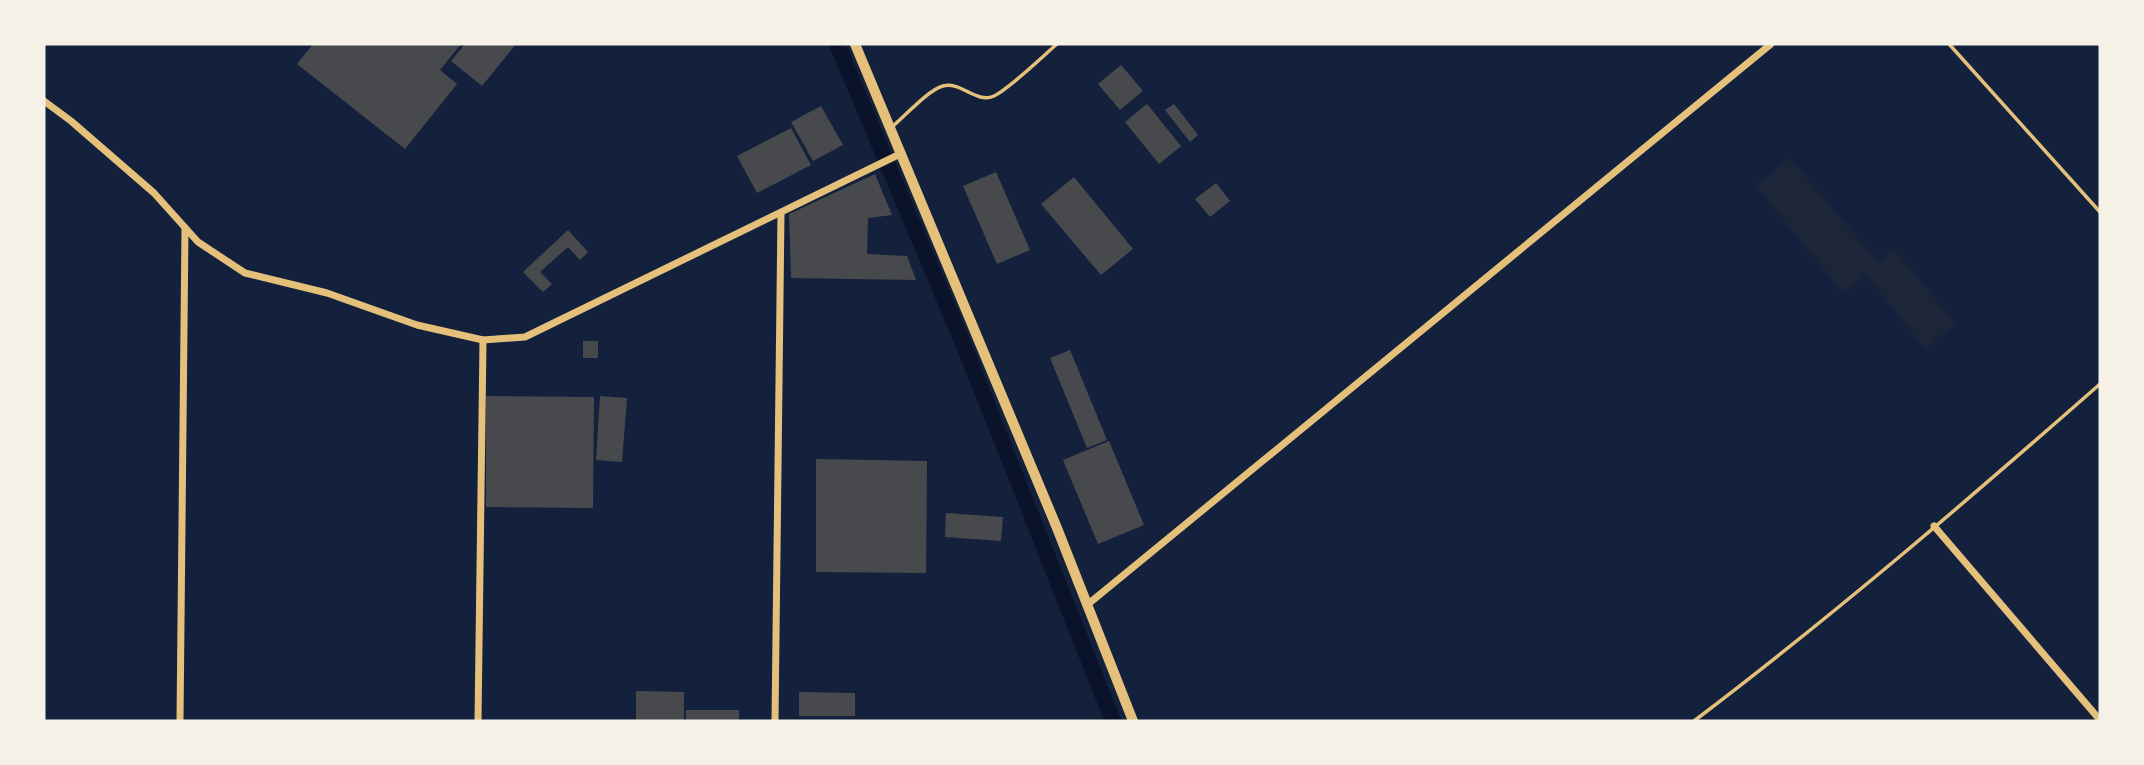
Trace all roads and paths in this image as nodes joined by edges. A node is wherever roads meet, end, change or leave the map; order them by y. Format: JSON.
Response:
{"nodes":[{"id":1,"x":855,"y":44,"type":"edge"},
{"id":2,"x":1057,"y":44,"type":"edge"},
{"id":3,"x":1771,"y":44,"type":"edge"},
{"id":4,"x":1949,"y":44,"type":"edge"},
{"id":5,"x":44,"y":101,"type":"edge"},
{"id":6,"x":891,"y":128,"type":"junction"},
{"id":7,"x":901,"y":153,"type":"junction"},
{"id":8,"x":2100,"y":212,"type":"edge"},
{"id":9,"x":781,"y":213,"type":"junction"},
{"id":10,"x":186,"y":228,"type":"junction"},
{"id":11,"x":483,"y":340,"type":"junction"},
{"id":12,"x":2100,"y":384,"type":"edge"},
{"id":13,"x":1934,"y":526,"type":"junction"},
{"id":14,"x":1087,"y":605,"type":"junction"},
{"id":15,"x":2100,"y":720,"type":"edge"},
{"id":16,"x":180,"y":721,"type":"edge"},
{"id":17,"x":478,"y":721,"type":"edge"},
{"id":18,"x":775,"y":721,"type":"edge"},
{"id":19,"x":1133,"y":721,"type":"edge"},
{"id":20,"x":1694,"y":721,"type":"edge"}],
"edges":[{"from":1,"to":6,"type":"street"},
{"from":2,"to":6,"type":"lane"},
{"from":3,"to":14,"type":"street"},
{"from":4,"to":8,"type":"lane"},
{"from":5,"to":10,"type":"street"},
{"from":6,"to":7,"type":"street"},
{"from":7,"to":9,"type":"street"},
{"from":7,"to":14,"type":"street"},
{"from":9,"to":11,"type":"street"},
{"from":9,"to":18,"type":"street"},
{"from":10,"to":11,"type":"street"},
{"from":10,"to":16,"type":"street"},
{"from":11,"to":17,"type":"street"},
{"from":12,"to":13,"type":"lane"},
{"from":13,"to":15,"type":"street"},
{"from":13,"to":20,"type":"lane"},
{"from":14,"to":19,"type":"street"}]}
